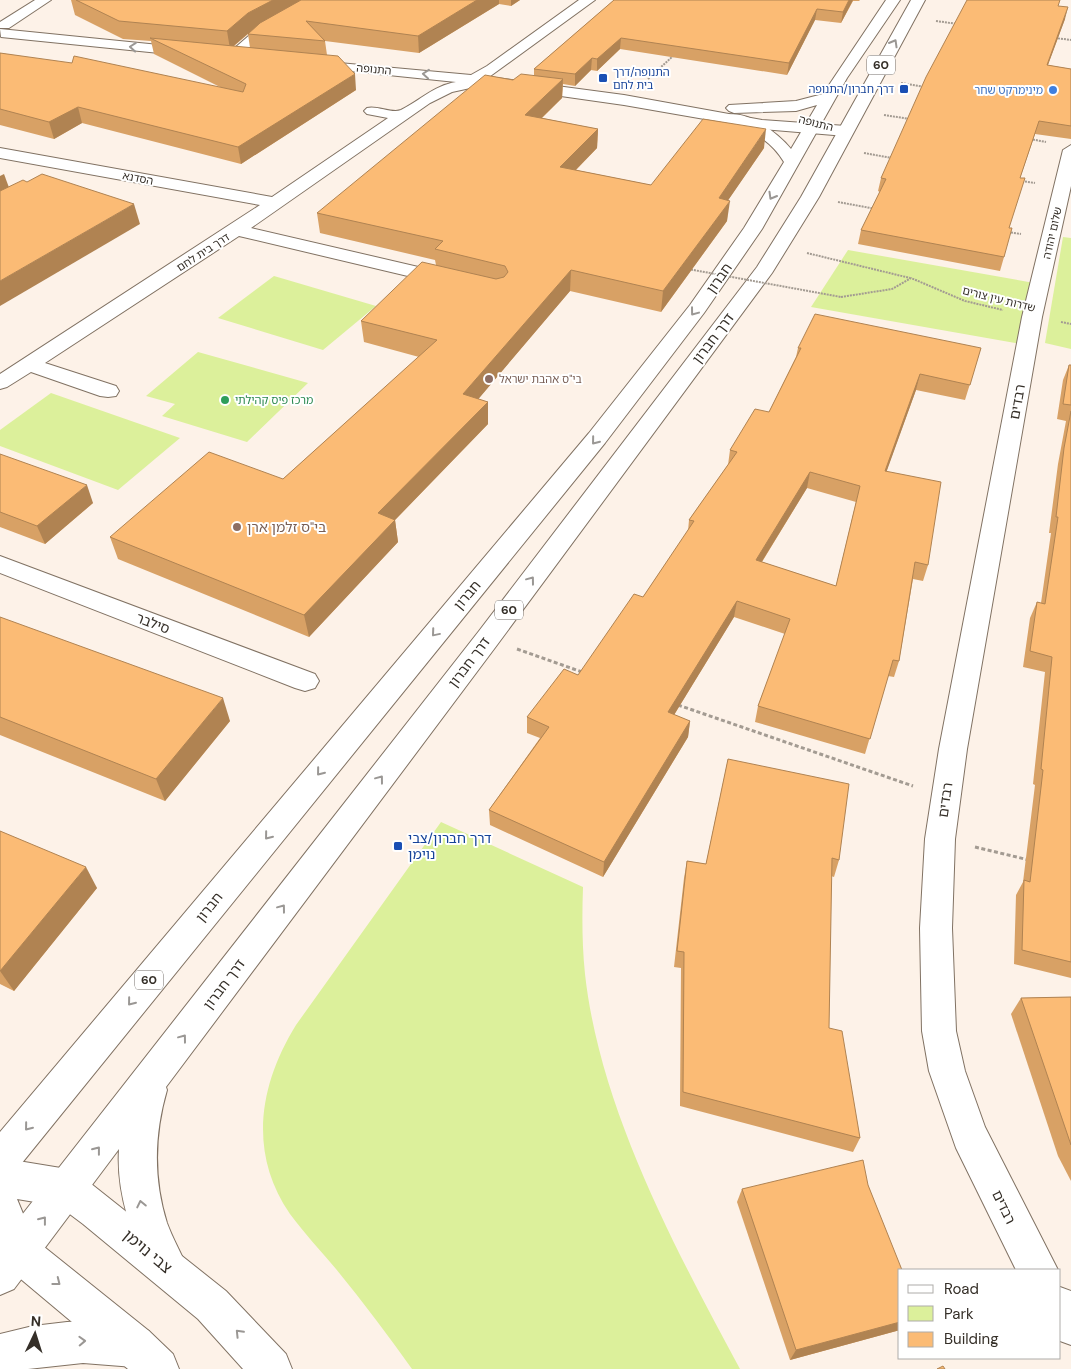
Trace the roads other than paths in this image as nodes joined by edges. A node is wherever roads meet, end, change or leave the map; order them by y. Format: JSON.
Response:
{"nodes":[{"id":1,"x":43,"y":0,"type":"edge"},
{"id":2,"x":588,"y":0,"type":"edge"},
{"id":3,"x":894,"y":0,"type":"edge"},
{"id":4,"x":918,"y":0,"type":"edge"},
{"id":5,"x":293,"y":15,"type":"edge"},
{"id":6,"x":1,"y":26,"type":"edge"},
{"id":7,"x":205,"y":54,"type":"edge"},
{"id":8,"x":252,"y":58,"type":"edge"},
{"id":9,"x":297,"y":62,"type":"edge"},
{"id":10,"x":474,"y":78,"type":"junction"},
{"id":11,"x":504,"y":82,"type":"junction"},
{"id":12,"x":827,"y":98,"type":"junction"},
{"id":13,"x":372,"y":111,"type":"dead end"},
{"id":14,"x":733,"y":113,"type":"junction"},
{"id":15,"x":403,"y":116,"type":"junction"},
{"id":16,"x":812,"y":126,"type":"junction"},
{"id":17,"x":846,"y":130,"type":"junction"},
{"id":18,"x":1071,"y":150,"type":"edge"},
{"id":19,"x":0,"y":153,"type":"edge"},
{"id":20,"x":792,"y":162,"type":"junction"},
{"id":21,"x":77,"y":166,"type":"junction"},
{"id":22,"x":51,"y":180,"type":"edge"},
{"id":23,"x":276,"y":204,"type":"junction"},
{"id":24,"x":236,"y":230,"type":"junction"},
{"id":25,"x":468,"y":285,"type":"edge"},
{"id":26,"x":1032,"y":317,"type":"joint"},
{"id":27,"x":28,"y":364,"type":"junction"},
{"id":28,"x":0,"y":383,"type":"edge"},
{"id":29,"x":108,"y":391,"type":"dead end"},
{"id":30,"x":0,"y":564,"type":"edge"},
{"id":31,"x":305,"y":682,"type":"dead end"},
{"id":32,"x":154,"y":1076,"type":"junction"},
{"id":33,"x":0,"y":1161,"type":"edge"},
{"id":34,"x":0,"y":1177,"type":"edge"},
{"id":35,"x":67,"y":1188,"type":"junction"},
{"id":36,"x":0,"y":1203,"type":"edge"},
{"id":37,"x":9,"y":1263,"type":"edge"},
{"id":38,"x":166,"y":1265,"type":"junction"},
{"id":39,"x":1037,"y":1269,"type":"edge"},
{"id":40,"x":1061,"y":1309,"type":"edge"},
{"id":41,"x":1071,"y":1325,"type":"edge"},
{"id":42,"x":0,"y":1355,"type":"edge"},
{"id":43,"x":146,"y":1357,"type":"edge"},
{"id":44,"x":271,"y":1369,"type":"edge"}],
"edges":[{"from":1,"to":6,"type":"main road"},
{"from":2,"to":10,"type":"main road"},
{"from":3,"to":12,"type":"main road","name":"חברון","number":"60"},
{"from":17,"to":4,"type":"main road","name":"דרך חברון","number":"60","one_way":true},
{"from":5,"to":8,"type":"main road"},
{"from":7,"to":6,"type":"main road","one_way":true},
{"from":10,"to":9,"type":"main road","name":"התנופה","one_way":true},
{"from":10,"to":11,"type":"main road","name":"התנופה"},
{"from":11,"to":14,"type":"main road","name":"התנופה"},
{"from":11,"to":15,"type":"main road","name":"דרך בית לחם"},
{"from":12,"to":14,"type":"main road"},
{"from":12,"to":16,"type":"main road","name":"חברון","number":"60"},
{"from":13,"to":15,"type":"main road"},
{"from":14,"to":16,"type":"main road","name":"התנופה"},
{"from":14,"to":20,"type":"main road"},
{"from":15,"to":23,"type":"main road","name":"דרך בית לחם"},
{"from":16,"to":17,"type":"main road","name":"התנופה"},
{"from":16,"to":20,"type":"main road","name":"חברון","number":"60"},
{"from":32,"to":17,"type":"main road","name":"דרך חברון","number":"60","one_way":true},
{"from":18,"to":26,"type":"main road","name":"שלום יהודה"},
{"from":19,"to":21,"type":"main road","name":"הסדנא"},
{"from":20,"to":33,"type":"main road","name":"חברון","number":"60","one_way":true},
{"from":21,"to":22,"type":"main road"},
{"from":21,"to":23,"type":"main road","name":"הסדנא"},
{"from":23,"to":24,"type":"main road","name":"דרך בית לחם"},
{"from":24,"to":25,"type":"main road"},
{"from":24,"to":27,"type":"main road","name":"דרך בית לחם"},
{"from":26,"to":39,"type":"main road","name":"רבדים"},
{"from":27,"to":28,"type":"main road","name":"דרך בית לחם"},
{"from":27,"to":29,"type":"main road"},
{"from":30,"to":31,"type":"main road","name":"סילבר"},
{"from":35,"to":32,"type":"main road","name":"דרך חברון","number":"60","one_way":true},
{"from":38,"to":32,"type":"main road","one_way":true},
{"from":34,"to":35,"type":"main road","name":"צבי נוימן"},
{"from":37,"to":35,"type":"main road","name":"דרך חברון","number":"60","one_way":true},
{"from":35,"to":38,"type":"main road","name":"צבי נוימן"},
{"from":36,"to":37,"type":"main road"},
{"from":37,"to":43,"type":"main road","one_way":true},
{"from":44,"to":38,"type":"main road","name":"צבי נוימן","one_way":true},
{"from":40,"to":41,"type":"main road"},
{"from":42,"to":43,"type":"main road","one_way":true}]}
